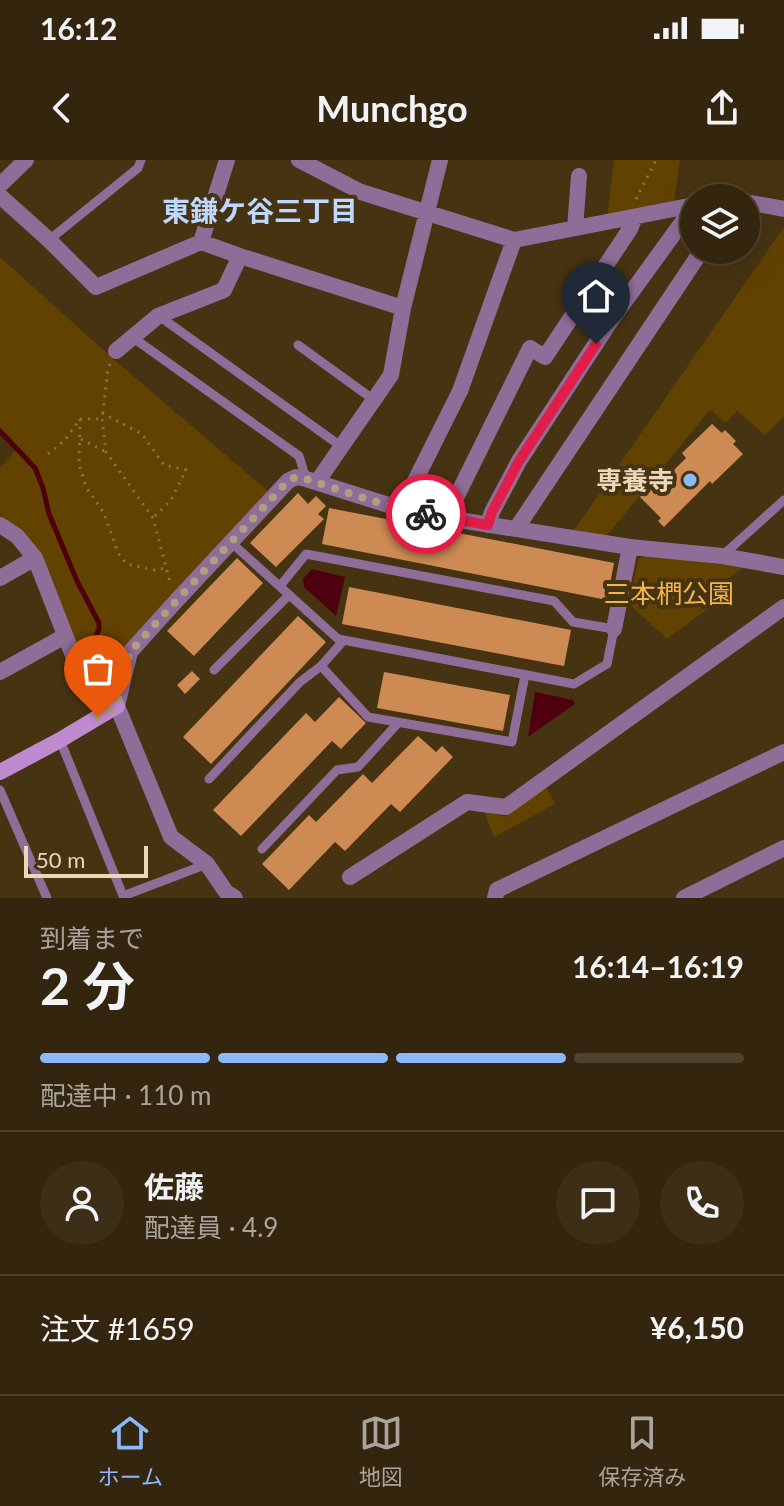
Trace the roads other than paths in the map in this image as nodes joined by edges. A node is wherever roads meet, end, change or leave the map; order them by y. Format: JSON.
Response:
{"nodes":[{"id":1,"x":26,"y":160,"type":"edge"},
{"id":2,"x":141,"y":160,"type":"edge"},
{"id":3,"x":227,"y":160,"type":"edge"},
{"id":4,"x":299,"y":160,"type":"edge"},
{"id":5,"x":440,"y":160,"type":"edge"},
{"id":6,"x":579,"y":176,"type":"dead end"},
{"id":7,"x":0,"y":185,"type":"edge"},
{"id":8,"x":0,"y":196,"type":"edge"},
{"id":9,"x":760,"y":205,"type":"edge"},
{"id":10,"x":680,"y":209,"type":"edge"},
{"id":11,"x":784,"y":209,"type":"edge"},
{"id":12,"x":427,"y":213,"type":"junction"},
{"id":13,"x":630,"y":218,"type":"junction"},
{"id":14,"x":680,"y":225,"type":"edge"},
{"id":15,"x":575,"y":228,"type":"junction"},
{"id":16,"x":49,"y":240,"type":"junction"},
{"id":17,"x":514,"y":240,"type":"junction"},
{"id":18,"x":201,"y":242,"type":"junction"},
{"id":19,"x":240,"y":256,"type":"junction"},
{"id":20,"x":693,"y":264,"type":"edge"},
{"id":21,"x":403,"y":308,"type":"junction"},
{"id":22,"x":158,"y":316,"type":"junction"},
{"id":23,"x":132,"y":336,"type":"junction"},
{"id":24,"x":298,"y":345,"type":"dead end"},
{"id":25,"x":116,"y":351,"type":"road end"},
{"id":26,"x":374,"y":400,"type":"junction"},
{"id":27,"x":342,"y":447,"type":"junction"},
{"id":28,"x":312,"y":480,"type":"junction"},
{"id":29,"x":784,"y":500,"type":"edge"},
{"id":30,"x":401,"y":509,"type":"junction"},
{"id":31,"x":446,"y":518,"type":"junction"},
{"id":32,"x":0,"y":525,"type":"edge"},
{"id":33,"x":488,"y":525,"type":"junction"},
{"id":34,"x":516,"y":529,"type":"junction"},
{"id":35,"x":235,"y":546,"type":"dead end"},
{"id":36,"x":630,"y":547,"type":"junction"},
{"id":37,"x":722,"y":556,"type":"junction"},
{"id":38,"x":35,"y":558,"type":"junction"},
{"id":39,"x":784,"y":567,"type":"edge"},
{"id":40,"x":0,"y":578,"type":"edge"},
{"id":41,"x":280,"y":586,"type":"junction"},
{"id":42,"x":289,"y":595,"type":"junction"},
{"id":43,"x":784,"y":607,"type":"edge"},
{"id":44,"x":614,"y":629,"type":"junction"},
{"id":45,"x":65,"y":636,"type":"junction"},
{"id":46,"x":344,"y":640,"type":"junction"},
{"id":47,"x":321,"y":666,"type":"junction"},
{"id":48,"x":214,"y":670,"type":"dead end"},
{"id":49,"x":0,"y":672,"type":"edge"},
{"id":50,"x":525,"y":675,"type":"junction"},
{"id":51,"x":117,"y":706,"type":"junction"},
{"id":52,"x":398,"y":723,"type":"junction"},
{"id":53,"x":60,"y":740,"type":"junction"},
{"id":54,"x":784,"y":752,"type":"edge"},
{"id":55,"x":1,"y":771,"type":"edge"},
{"id":56,"x":209,"y":779,"type":"dead end"},
{"id":57,"x":0,"y":790,"type":"edge"},
{"id":58,"x":784,"y":848,"type":"edge"},
{"id":59,"x":262,"y":849,"type":"dead end"},
{"id":60,"x":207,"y":864,"type":"junction"},
{"id":61,"x":350,"y":877,"type":"dead end"},
{"id":62,"x":124,"y":897,"type":"edge"},
{"id":63,"x":47,"y":898,"type":"edge"},
{"id":64,"x":235,"y":898,"type":"edge"},
{"id":65,"x":495,"y":898,"type":"edge"},
{"id":66,"x":684,"y":898,"type":"edge"}],
"edges":[{"from":1,"to":7,"type":"street"},
{"from":2,"to":16,"type":"lane"},
{"from":3,"to":18,"type":"street"},
{"from":4,"to":12,"type":"street"},
{"from":5,"to":12,"type":"street"},
{"from":6,"to":15,"type":"street"},
{"from":8,"to":16,"type":"street"},
{"from":9,"to":11,"type":"street"},
{"from":10,"to":13,"type":"street"},
{"from":12,"to":17,"type":"street"},
{"from":12,"to":21,"type":"street"},
{"from":13,"to":15,"type":"street"},
{"from":13,"to":31,"type":"street"},
{"from":14,"to":33,"type":"street"},
{"from":15,"to":17,"type":"street"},
{"from":16,"to":18,"type":"street"},
{"from":17,"to":30,"type":"street"},
{"from":18,"to":19,"type":"street"},
{"from":19,"to":21,"type":"street"},
{"from":19,"to":22,"type":"street"},
{"from":20,"to":34,"type":"street"},
{"from":21,"to":26,"type":"street"},
{"from":22,"to":23,"type":"street"},
{"from":22,"to":27,"type":"lane"},
{"from":23,"to":25,"type":"street"},
{"from":23,"to":28,"type":"lane"},
{"from":24,"to":26,"type":"lane"},
{"from":26,"to":27,"type":"street"},
{"from":27,"to":28,"type":"street"},
{"from":28,"to":30,"type":"street"},
{"from":28,"to":51,"type":"street"},
{"from":29,"to":37,"type":"lane"},
{"from":30,"to":31,"type":"street"},
{"from":31,"to":33,"type":"street"},
{"from":32,"to":38,"type":"street"},
{"from":33,"to":34,"type":"street"},
{"from":34,"to":36,"type":"street"},
{"from":35,"to":41,"type":"lane"},
{"from":36,"to":37,"type":"street"},
{"from":36,"to":44,"type":"street"},
{"from":37,"to":39,"type":"street"},
{"from":38,"to":40,"type":"street"},
{"from":38,"to":45,"type":"street"},
{"from":41,"to":42,"type":"lane"},
{"from":41,"to":44,"type":"lane"},
{"from":42,"to":46,"type":"lane"},
{"from":42,"to":48,"type":"lane"},
{"from":43,"to":61,"type":"street"},
{"from":44,"to":50,"type":"lane"},
{"from":45,"to":49,"type":"street"},
{"from":45,"to":51,"type":"street"},
{"from":46,"to":47,"type":"lane"},
{"from":46,"to":50,"type":"lane"},
{"from":47,"to":52,"type":"lane"},
{"from":47,"to":56,"type":"lane"},
{"from":50,"to":52,"type":"lane"},
{"from":51,"to":53,"type":"street"},
{"from":51,"to":60,"type":"street"},
{"from":52,"to":59,"type":"lane"},
{"from":53,"to":55,"type":"street"},
{"from":53,"to":62,"type":"lane"},
{"from":54,"to":65,"type":"street"},
{"from":57,"to":63,"type":"lane"},
{"from":58,"to":66,"type":"street"},
{"from":60,"to":62,"type":"lane"},
{"from":60,"to":64,"type":"street"}]}
